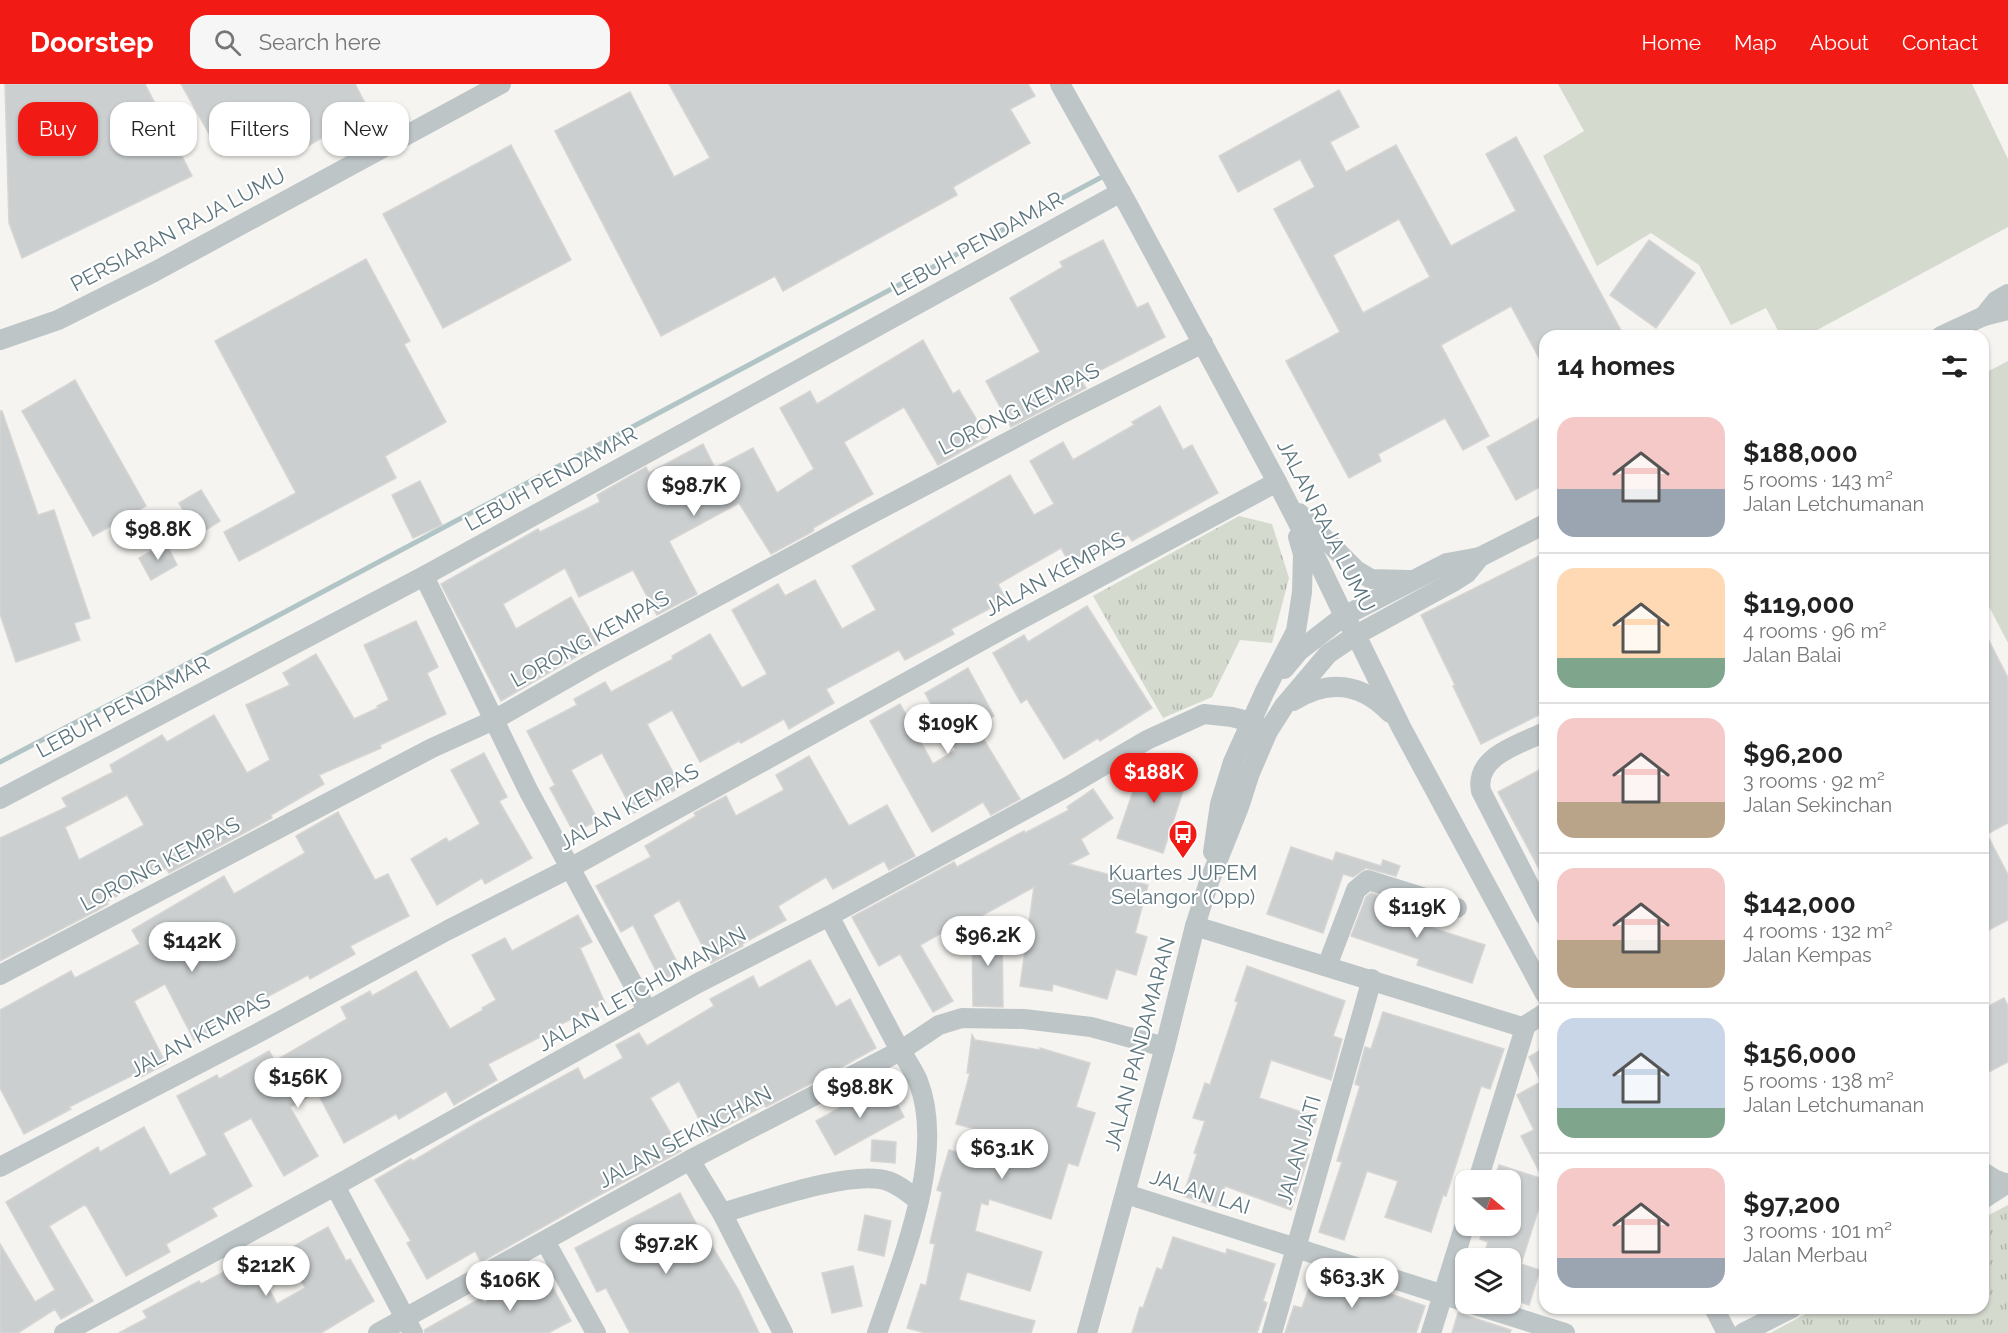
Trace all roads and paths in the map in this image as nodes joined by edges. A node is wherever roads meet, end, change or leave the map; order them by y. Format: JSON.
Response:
{"nodes":[{"id":1,"x":501,"y":84,"type":"edge"},
{"id":2,"x":1060,"y":84,"type":"edge"},
{"id":3,"x":1121,"y":192,"type":"junction"},
{"id":4,"x":2008,"y":294,"type":"edge"},
{"id":5,"x":2008,"y":310,"type":"edge"},
{"id":6,"x":1984,"y":315,"type":"junction"},
{"id":7,"x":1953,"y":330,"type":"edge"},
{"id":8,"x":0,"y":340,"type":"edge"},
{"id":9,"x":1203,"y":343,"type":"junction"},
{"id":10,"x":1278,"y":482,"type":"junction"},
{"id":11,"x":1288,"y":503,"type":"junction"},
{"id":12,"x":1539,"y":527,"type":"edge"},
{"id":13,"x":1480,"y":557,"type":"junction"},
{"id":14,"x":424,"y":576,"type":"junction"},
{"id":15,"x":1414,"y":580,"type":"junction"},
{"id":16,"x":1344,"y":616,"type":"junction"},
{"id":17,"x":1356,"y":635,"type":"junction"},
{"id":18,"x":1265,"y":691,"type":"junction"},
{"id":19,"x":1284,"y":706,"type":"junction"},
{"id":20,"x":494,"y":720,"type":"junction"},
{"id":21,"x":1260,"y":727,"type":"junction"},
{"id":22,"x":1401,"y":727,"type":"junction"},
{"id":23,"x":1539,"y":735,"type":"edge"},
{"id":24,"x":0,"y":799,"type":"edge"},
{"id":25,"x":570,"y":868,"type":"junction"},
{"id":26,"x":1539,"y":904,"type":"edge"},
{"id":27,"x":1457,"y":908,"type":"dead end"},
{"id":28,"x":829,"y":916,"type":"junction"},
{"id":29,"x":1196,"y":926,"type":"junction"},
{"id":30,"x":1327,"y":966,"type":"junction"},
{"id":31,"x":0,"y":975,"type":"edge"},
{"id":32,"x":1372,"y":979,"type":"junction"},
{"id":33,"x":1539,"y":983,"type":"edge"},
{"id":34,"x":647,"y":1010,"type":"junction"},
{"id":35,"x":1539,"y":1017,"type":"edge"},
{"id":36,"x":1526,"y":1028,"type":"junction"},
{"id":37,"x":1165,"y":1047,"type":"junction"},
{"id":38,"x":900,"y":1051,"type":"junction"},
{"id":39,"x":690,"y":1160,"type":"junction"},
{"id":40,"x":0,"y":1167,"type":"edge"},
{"id":41,"x":1481,"y":1170,"type":"edge"},
{"id":42,"x":1989,"y":1176,"type":"edge"},
{"id":43,"x":2007,"y":1183,"type":"edge"},
{"id":44,"x":335,"y":1186,"type":"junction"},
{"id":45,"x":1126,"y":1194,"type":"junction"},
{"id":46,"x":1989,"y":1195,"type":"edge"},
{"id":47,"x":918,"y":1201,"type":"junction"},
{"id":48,"x":722,"y":1213,"type":"junction"},
{"id":49,"x":1461,"y":1236,"type":"edge"},
{"id":50,"x":545,"y":1240,"type":"junction"},
{"id":51,"x":1296,"y":1248,"type":"junction"},
{"id":52,"x":1443,"y":1294,"type":"junction"},
{"id":53,"x":1455,"y":1298,"type":"edge"},
{"id":54,"x":1504,"y":1314,"type":"edge"},
{"id":55,"x":1717,"y":1314,"type":"edge"},
{"id":56,"x":1780,"y":1314,"type":"edge"},
{"id":57,"x":409,"y":1326,"type":"edge"},
{"id":58,"x":64,"y":1333,"type":"edge"},
{"id":59,"x":378,"y":1333,"type":"edge"},
{"id":60,"x":596,"y":1333,"type":"edge"},
{"id":61,"x":783,"y":1333,"type":"edge"},
{"id":62,"x":877,"y":1333,"type":"edge"},
{"id":63,"x":1087,"y":1333,"type":"edge"},
{"id":64,"x":1272,"y":1333,"type":"edge"},
{"id":65,"x":1431,"y":1333,"type":"edge"},
{"id":66,"x":1565,"y":1333,"type":"edge"},
{"id":67,"x":1727,"y":1333,"type":"edge"},
{"id":68,"x":1743,"y":1333,"type":"edge"}],
"edges":[{"from":1,"to":8,"type":"street","name":"PERSIARAN RAJA LUMU"},
{"from":2,"to":3,"type":"street","name":"JALAN RAJA LUMU"},
{"from":3,"to":9,"type":"street","name":"JALAN RAJA LUMU"},
{"from":3,"to":14,"type":"street","name":"LEBUH PENDAMAR"},
{"from":4,"to":6,"type":"street"},
{"from":5,"to":6,"type":"street"},
{"from":6,"to":7,"type":"street"},
{"from":9,"to":10,"type":"street","name":"JALAN RAJA LUMU"},
{"from":9,"to":20,"type":"street","name":"LORONG KEMPAS"},
{"from":10,"to":11,"type":"street","name":"JALAN RAJA LUMU"},
{"from":10,"to":25,"type":"street","name":"JALAN KEMPAS"},
{"from":11,"to":15,"type":"street"},
{"from":11,"to":16,"type":"street","name":"JALAN RAJA LUMU"},
{"from":11,"to":18,"type":"street"},
{"from":12,"to":13,"type":"street","name":"JALAN PANDAMARAN"},
{"from":13,"to":15,"type":"street"},
{"from":13,"to":17,"type":"street","name":"JALAN PANDAMARAN"},
{"from":14,"to":20,"type":"street"},
{"from":14,"to":24,"type":"street","name":"LEBUH PENDAMAR"},
{"from":15,"to":16,"type":"street"},
{"from":16,"to":17,"type":"street","name":"JALAN RAJA LUMU"},
{"from":16,"to":18,"type":"street"},
{"from":17,"to":19,"type":"street","name":"JALAN PANDAMARAN"},
{"from":17,"to":22,"type":"street","name":"JALAN RAJA LUMU"},
{"from":18,"to":21,"type":"street"},
{"from":19,"to":21,"type":"street","name":"JALAN PANDAMARAN"},
{"from":19,"to":22,"type":"street"},
{"from":20,"to":25,"type":"street"},
{"from":20,"to":31,"type":"street","name":"LORONG KEMPAS"},
{"from":21,"to":28,"type":"street","name":"JALAN LETCHUMANAN"},
{"from":21,"to":29,"type":"street","name":"JALAN PANDAMARAN"},
{"from":22,"to":33,"type":"street","name":"JALAN RAJA LUMU"},
{"from":23,"to":26,"type":"street"},
{"from":25,"to":34,"type":"street"},
{"from":25,"to":40,"type":"street","name":"JALAN KEMPAS"},
{"from":27,"to":30,"type":"street"},
{"from":28,"to":34,"type":"street","name":"JALAN LETCHUMANAN"},
{"from":28,"to":38,"type":"street"},
{"from":29,"to":30,"type":"street"},
{"from":29,"to":37,"type":"street","name":"JALAN PANDAMARAN"},
{"from":30,"to":32,"type":"street"},
{"from":32,"to":36,"type":"street"},
{"from":32,"to":51,"type":"street","name":"JALAN JATI"},
{"from":34,"to":44,"type":"street","name":"JALAN LETCHUMANAN"},
{"from":35,"to":36,"type":"street"},
{"from":36,"to":41,"type":"street"},
{"from":37,"to":38,"type":"street","name":"JALAN SEKINCHAN"},
{"from":37,"to":45,"type":"street","name":"JALAN PANDAMARAN"},
{"from":38,"to":39,"type":"street","name":"JALAN SEKINCHAN"},
{"from":38,"to":47,"type":"street"},
{"from":39,"to":48,"type":"street"},
{"from":39,"to":50,"type":"street","name":"JALAN SEKINCHAN"},
{"from":42,"to":43,"type":"street"},
{"from":43,"to":46,"type":"street"},
{"from":44,"to":57,"type":"street"},
{"from":44,"to":58,"type":"street","name":"JALAN LETCHUMANAN"},
{"from":45,"to":51,"type":"street","name":"JALAN LAI"},
{"from":45,"to":63,"type":"street","name":"JALAN PANDAMARAN"},
{"from":47,"to":48,"type":"street"},
{"from":47,"to":62,"type":"street"},
{"from":48,"to":61,"type":"street"},
{"from":49,"to":52,"type":"street"},
{"from":50,"to":57,"type":"street","name":"JALAN SEKINCHAN"},
{"from":50,"to":60,"type":"street"},
{"from":51,"to":52,"type":"street","name":"JALAN LAI"},
{"from":51,"to":64,"type":"street","name":"JALAN JATI"},
{"from":52,"to":53,"type":"street","name":"JALAN LAI"},
{"from":52,"to":65,"type":"street"},
{"from":54,"to":66,"type":"street"},
{"from":55,"to":67,"type":"street"},
{"from":56,"to":68,"type":"street"},
{"from":57,"to":59,"type":"street","name":"JALAN SEKINCHAN"}]}
